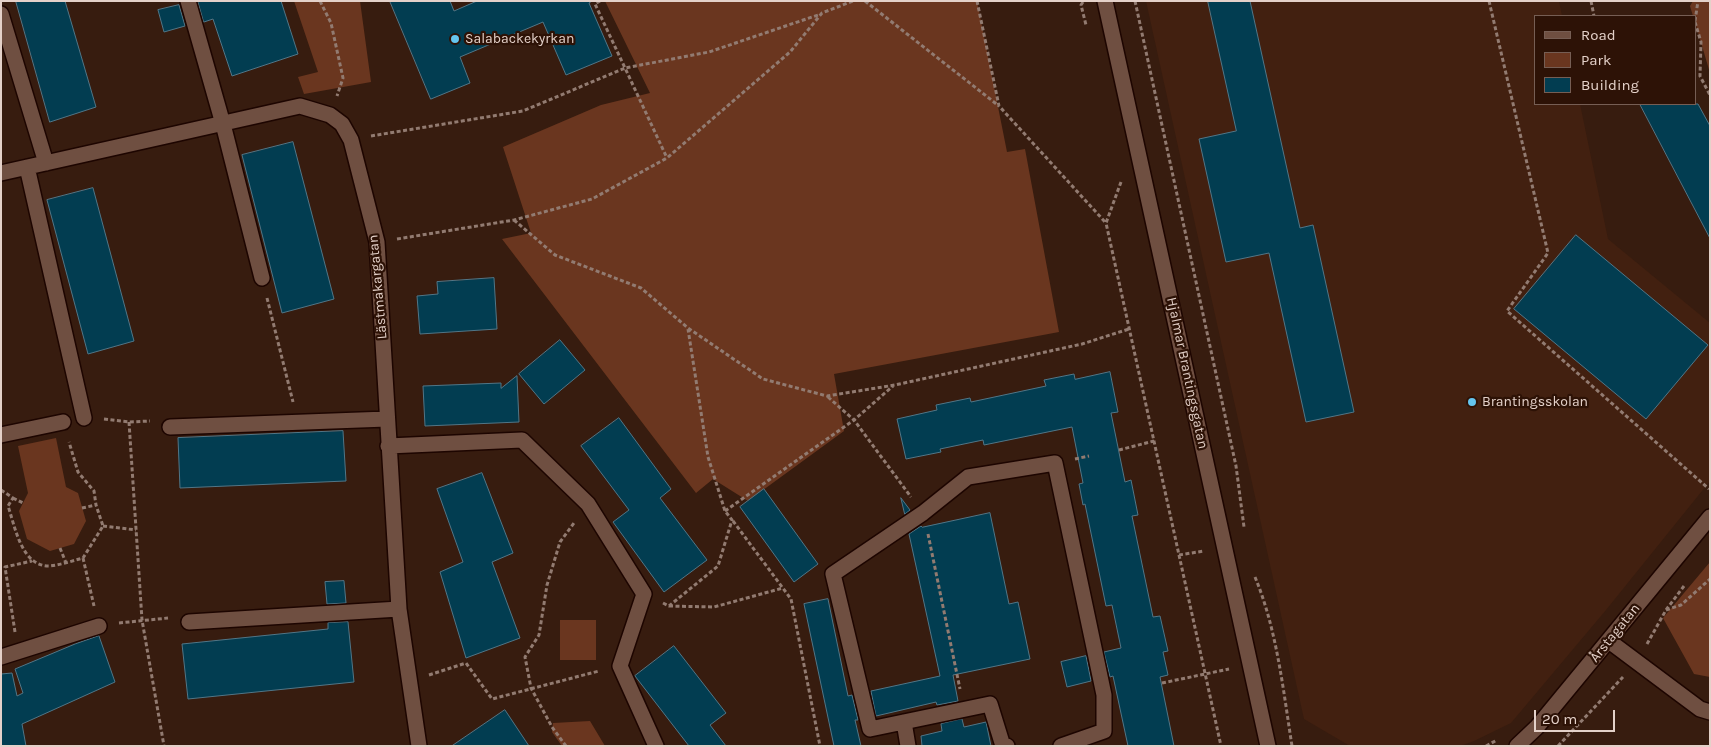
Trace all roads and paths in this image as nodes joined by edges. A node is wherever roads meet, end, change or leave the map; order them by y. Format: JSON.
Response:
{"nodes":[{"id":1,"x":188,"y":1,"type":"edge"},
{"id":2,"x":320,"y":1,"type":"edge"},
{"id":3,"x":600,"y":1,"type":"edge"},
{"id":4,"x":853,"y":1,"type":"edge"},
{"id":5,"x":866,"y":1,"type":"edge"},
{"id":6,"x":977,"y":1,"type":"edge"},
{"id":7,"x":1105,"y":1,"type":"edge"},
{"id":8,"x":1135,"y":1,"type":"edge"},
{"id":9,"x":1489,"y":1,"type":"edge"},
{"id":10,"x":1591,"y":1,"type":"edge"},
{"id":11,"x":1698,"y":1,"type":"edge"},
{"id":12,"x":1082,"y":2,"type":"edge"},
{"id":13,"x":1,"y":14,"type":"edge"},
{"id":14,"x":822,"y":14,"type":"junction"},
{"id":15,"x":1594,"y":15,"type":"edge"},
{"id":16,"x":1696,"y":15,"type":"edge"},
{"id":17,"x":1696,"y":25,"type":"edge"},
{"id":18,"x":1088,"y":33,"type":"dead end"},
{"id":19,"x":625,"y":68,"type":"junction"},
{"id":20,"x":1710,"y":96,"type":"edge"},
{"id":21,"x":999,"y":106,"type":"junction"},
{"id":22,"x":330,"y":115,"type":"junction"},
{"id":23,"x":223,"y":124,"type":"junction"},
{"id":24,"x":351,"y":140,"type":"junction"},
{"id":25,"x":667,"y":158,"type":"junction"},
{"id":26,"x":46,"y":163,"type":"junction"},
{"id":27,"x":27,"y":167,"type":"junction"},
{"id":28,"x":1,"y":173,"type":"edge"},
{"id":29,"x":1120,"y":175,"type":"dead end"},
{"id":30,"x":514,"y":220,"type":"junction"},
{"id":31,"x":1106,"y":223,"type":"junction"},
{"id":32,"x":377,"y":242,"type":"junction"},
{"id":33,"x":262,"y":278,"type":"joint"},
{"id":34,"x":688,"y":328,"type":"junction"},
{"id":35,"x":1129,"y":329,"type":"junction"},
{"id":36,"x":895,"y":385,"type":"junction"},
{"id":37,"x":827,"y":396,"type":"junction"},
{"id":38,"x":84,"y":418,"type":"joint"},
{"id":39,"x":387,"y":419,"type":"junction"},
{"id":40,"x":854,"y":420,"type":"junction"},
{"id":41,"x":63,"y":422,"type":"joint"},
{"id":42,"x":129,"y":422,"type":"junction"},
{"id":43,"x":298,"y":422,"type":"junction"},
{"id":44,"x":170,"y":427,"type":"joint"},
{"id":45,"x":1,"y":435,"type":"edge"},
{"id":46,"x":1154,"y":441,"type":"junction"},
{"id":47,"x":388,"y":446,"type":"junction"},
{"id":48,"x":1119,"y":450,"type":"dead end"},
{"id":49,"x":1709,"y":489,"type":"edge"},
{"id":50,"x":1,"y":490,"type":"edge"},
{"id":51,"x":13,"y":498,"type":"junction"},
{"id":52,"x":23,"y":503,"type":"dead end"},
{"id":53,"x":588,"y":504,"type":"junction"},
{"id":54,"x":96,"y":505,"type":"junction"},
{"id":55,"x":82,"y":508,"type":"dead end"},
{"id":56,"x":726,"y":511,"type":"junction"},
{"id":57,"x":923,"y":513,"type":"junction"},
{"id":58,"x":1710,"y":516,"type":"edge"},
{"id":59,"x":732,"y":520,"type":"junction"},
{"id":60,"x":104,"y":526,"type":"junction"},
{"id":61,"x":136,"y":530,"type":"junction"},
{"id":62,"x":1245,"y":531,"type":"dead end"},
{"id":63,"x":60,"y":548,"type":"dead end"},
{"id":64,"x":83,"y":558,"type":"junction"},
{"id":65,"x":32,"y":561,"type":"junction"},
{"id":66,"x":66,"y":563,"type":"junction"},
{"id":67,"x":1252,"y":568,"type":"dead end"},
{"id":68,"x":1710,"y":579,"type":"edge"},
{"id":69,"x":782,"y":588,"type":"junction"},
{"id":70,"x":644,"y":594,"type":"junction"},
{"id":71,"x":1645,"y":596,"type":"junction"},
{"id":72,"x":669,"y":606,"type":"junction"},
{"id":73,"x":399,"y":609,"type":"junction"},
{"id":74,"x":142,"y":620,"type":"junction"},
{"id":75,"x":189,"y":622,"type":"joint"},
{"id":76,"x":99,"y":626,"type":"junction"},
{"id":77,"x":1608,"y":641,"type":"junction"},
{"id":78,"x":18,"y":652,"type":"junction"},
{"id":79,"x":1,"y":657,"type":"edge"},
{"id":80,"x":620,"y":666,"type":"junction"},
{"id":81,"x":1230,"y":669,"type":"dead end"},
{"id":82,"x":1206,"y":674,"type":"junction"},
{"id":83,"x":410,"y":681,"type":"junction"},
{"id":84,"x":1162,"y":683,"type":"dead end"},
{"id":85,"x":531,"y":688,"type":"junction"},
{"id":86,"x":965,"y":709,"type":"junction"},
{"id":87,"x":1710,"y":712,"type":"edge"},
{"id":88,"x":904,"y":722,"type":"junction"},
{"id":89,"x":164,"y":746,"type":"edge"},
{"id":90,"x":419,"y":746,"type":"edge"},
{"id":91,"x":566,"y":746,"type":"edge"},
{"id":92,"x":656,"y":746,"type":"edge"},
{"id":93,"x":820,"y":746,"type":"edge"},
{"id":94,"x":908,"y":746,"type":"edge"},
{"id":95,"x":1007,"y":746,"type":"edge"},
{"id":96,"x":1061,"y":746,"type":"edge"},
{"id":97,"x":1222,"y":746,"type":"edge"},
{"id":98,"x":1268,"y":746,"type":"edge"},
{"id":99,"x":1292,"y":746,"type":"edge"},
{"id":100,"x":1517,"y":746,"type":"edge"}],
"edges":[{"from":1,"to":23,"type":"street"},
{"from":2,"to":22,"type":"path"},
{"from":3,"to":19,"type":"path"},
{"from":4,"to":14,"type":"path"},
{"from":5,"to":21,"type":"path"},
{"from":6,"to":21,"type":"path"},
{"from":7,"to":98,"type":"street","name":"Hjalmar Brantingsgatan"},
{"from":8,"to":62,"type":"path"},
{"from":9,"to":49,"type":"path"},
{"from":10,"to":15,"type":"path"},
{"from":11,"to":16,"type":"path"},
{"from":12,"to":18,"type":"path"},
{"from":13,"to":26,"type":"street"},
{"from":14,"to":19,"type":"path"},
{"from":14,"to":25,"type":"path"},
{"from":17,"to":20,"type":"path"},
{"from":19,"to":24,"type":"path"},
{"from":19,"to":25,"type":"path"},
{"from":21,"to":31,"type":"path"},
{"from":22,"to":23,"type":"street","name":"Lästmakargatan"},
{"from":22,"to":24,"type":"street","name":"Lästmakargatan"},
{"from":23,"to":26,"type":"street","name":"Lästmakargatan"},
{"from":23,"to":33,"type":"street"},
{"from":24,"to":32,"type":"street","name":"Lästmakargatan"},
{"from":25,"to":30,"type":"path"},
{"from":26,"to":27,"type":"street","name":"Lästmakargatan"},
{"from":27,"to":28,"type":"street","name":"Lästmakargatan"},
{"from":27,"to":38,"type":"street"},
{"from":29,"to":31,"type":"path"},
{"from":30,"to":32,"type":"path"},
{"from":30,"to":34,"type":"path"},
{"from":31,"to":35,"type":"path"},
{"from":32,"to":39,"type":"street","name":"Lästmakargatan"},
{"from":33,"to":43,"type":"path"},
{"from":34,"to":37,"type":"path"},
{"from":34,"to":56,"type":"path"},
{"from":35,"to":36,"type":"path"},
{"from":35,"to":46,"type":"path"},
{"from":36,"to":37,"type":"path"},
{"from":36,"to":40,"type":"path"},
{"from":37,"to":40,"type":"path"},
{"from":38,"to":42,"type":"path"},
{"from":39,"to":43,"type":"street"},
{"from":39,"to":47,"type":"street","name":"Lästmakargatan"},
{"from":40,"to":56,"type":"path"},
{"from":40,"to":57,"type":"path"},
{"from":41,"to":45,"type":"street"},
{"from":41,"to":54,"type":"path"},
{"from":42,"to":44,"type":"path"},
{"from":42,"to":61,"type":"path"},
{"from":43,"to":44,"type":"street"},
{"from":46,"to":48,"type":"path"},
{"from":46,"to":82,"type":"path"},
{"from":47,"to":53,"type":"street"},
{"from":47,"to":73,"type":"street","name":"Lästmakargatan"},
{"from":50,"to":51,"type":"path"},
{"from":51,"to":52,"type":"path"},
{"from":51,"to":65,"type":"path"},
{"from":53,"to":70,"type":"street"},
{"from":53,"to":85,"type":"path"},
{"from":54,"to":55,"type":"path"},
{"from":54,"to":60,"type":"path"},
{"from":56,"to":59,"type":"path"},
{"from":57,"to":86,"type":"path"},
{"from":57,"to":88,"type":"street"},
{"from":57,"to":96,"type":"street"},
{"from":58,"to":71,"type":"street","name":"Årstagatan"},
{"from":59,"to":69,"type":"path"},
{"from":59,"to":72,"type":"path"},
{"from":60,"to":61,"type":"path"},
{"from":60,"to":64,"type":"path"},
{"from":61,"to":74,"type":"path"},
{"from":63,"to":66,"type":"path"},
{"from":64,"to":66,"type":"path"},
{"from":64,"to":76,"type":"path"},
{"from":65,"to":66,"type":"path"},
{"from":65,"to":78,"type":"path"},
{"from":67,"to":99,"type":"path"},
{"from":68,"to":71,"type":"path"},
{"from":69,"to":72,"type":"path"},
{"from":69,"to":93,"type":"path"},
{"from":70,"to":72,"type":"path"},
{"from":70,"to":80,"type":"street"},
{"from":71,"to":77,"type":"street","name":"Årstagatan"},
{"from":73,"to":75,"type":"street"},
{"from":73,"to":83,"type":"street","name":"Lästmakargatan"},
{"from":74,"to":75,"type":"path"},
{"from":74,"to":76,"type":"path"},
{"from":74,"to":89,"type":"path"},
{"from":76,"to":78,"type":"street"},
{"from":77,"to":87,"type":"street"},
{"from":77,"to":100,"type":"street","name":"Årstagatan"},
{"from":78,"to":79,"type":"street"},
{"from":80,"to":85,"type":"path"},
{"from":80,"to":92,"type":"street"},
{"from":81,"to":82,"type":"path"},
{"from":82,"to":84,"type":"path"},
{"from":82,"to":97,"type":"path"},
{"from":83,"to":85,"type":"path"},
{"from":83,"to":90,"type":"street","name":"Lästmakargatan"},
{"from":85,"to":91,"type":"path"},
{"from":86,"to":88,"type":"street"},
{"from":86,"to":95,"type":"street"},
{"from":88,"to":94,"type":"street"}]}
